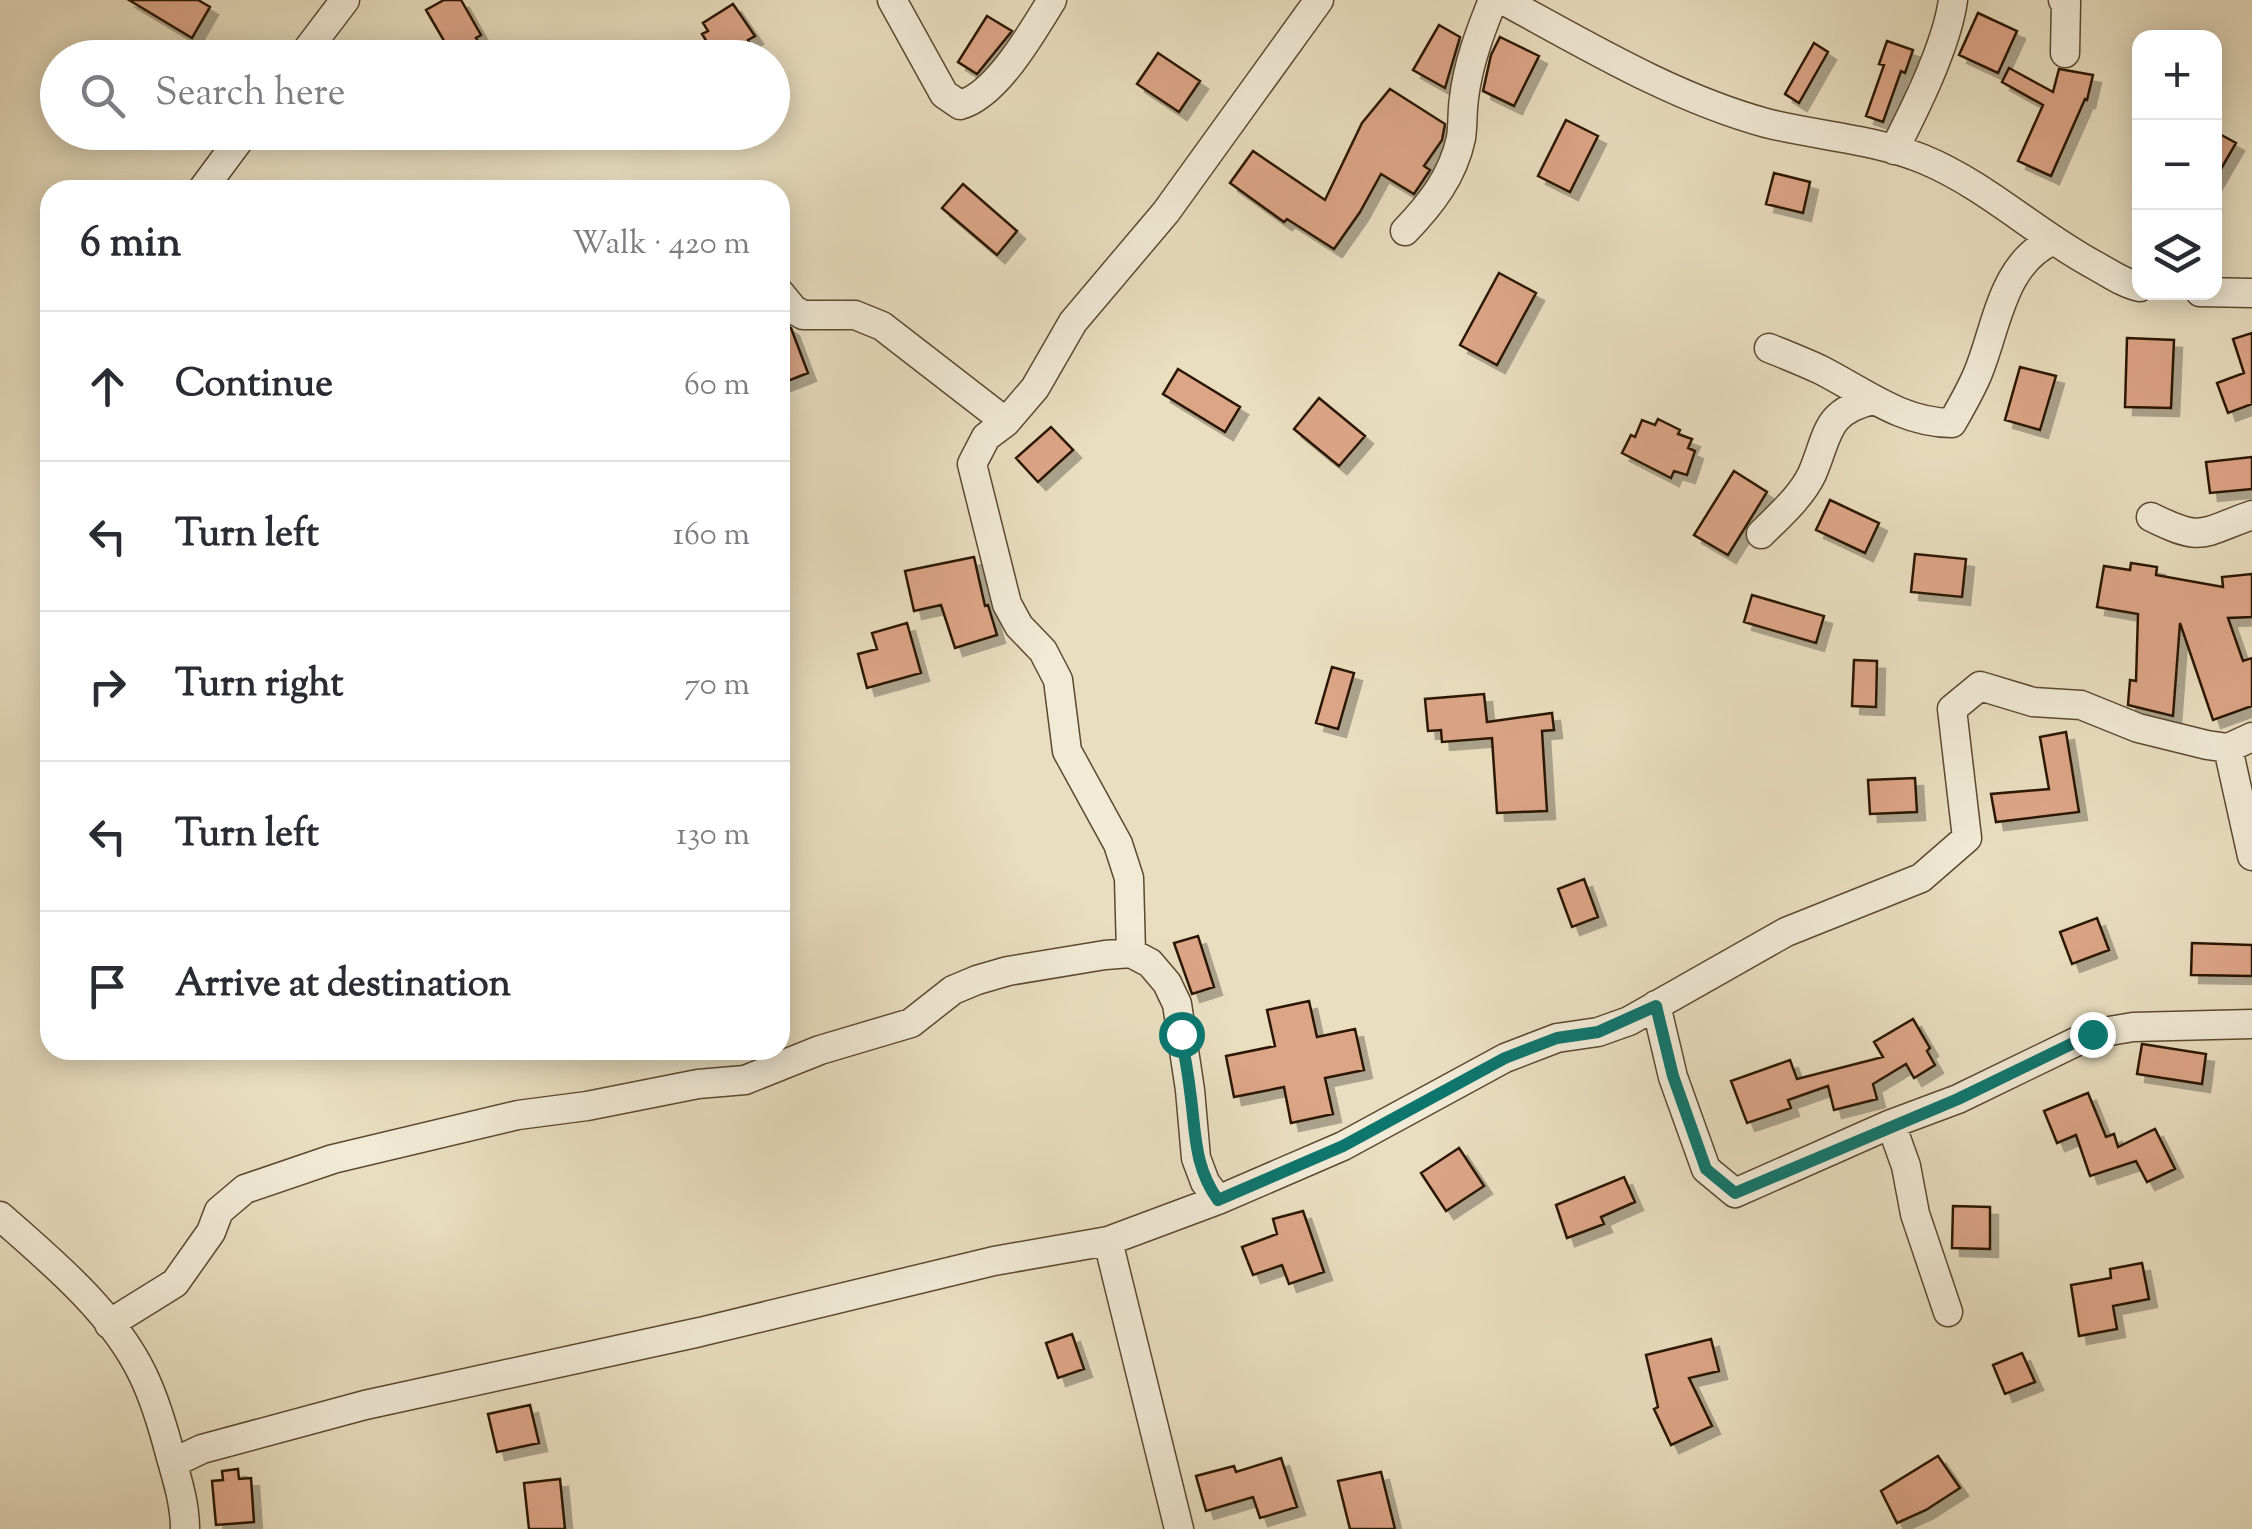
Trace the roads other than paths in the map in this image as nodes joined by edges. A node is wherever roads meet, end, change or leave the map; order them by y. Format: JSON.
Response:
{"nodes":[{"id":1,"x":346,"y":0,"type":"edge"},
{"id":2,"x":892,"y":0,"type":"edge"},
{"id":3,"x":1052,"y":0,"type":"edge"},
{"id":4,"x":1319,"y":0,"type":"edge"},
{"id":5,"x":1492,"y":0,"type":"edge"},
{"id":6,"x":1503,"y":0,"type":"edge"},
{"id":7,"x":1953,"y":0,"type":"edge"},
{"id":8,"x":2063,"y":0,"type":"edge"},
{"id":9,"x":316,"y":40,"type":"edge"},
{"id":10,"x":2065,"y":53,"type":"dead end"},
{"id":11,"x":232,"y":150,"type":"edge"},
{"id":12,"x":1894,"y":150,"type":"junction"},
{"id":13,"x":209,"y":180,"type":"edge"},
{"id":14,"x":1405,"y":232,"type":"dead end"},
{"id":15,"x":2054,"y":240,"type":"junction"},
{"id":16,"x":2132,"y":283,"type":"edge"},
{"id":17,"x":2222,"y":292,"type":"edge"},
{"id":18,"x":2252,"y":293,"type":"edge"},
{"id":19,"x":790,"y":306,"type":"edge"},
{"id":20,"x":1769,"y":348,"type":"dead end"},
{"id":21,"x":1873,"y":400,"type":"junction"},
{"id":22,"x":1006,"y":422,"type":"junction"},
{"id":23,"x":2252,"y":515,"type":"edge"},
{"id":24,"x":2151,"y":517,"type":"dead end"},
{"id":25,"x":1761,"y":534,"type":"dead end"},
{"id":26,"x":2240,"y":742,"type":"edge"},
{"id":27,"x":2252,"y":856,"type":"edge"},
{"id":28,"x":1131,"y":953,"type":"junction"},
{"id":29,"x":1656,"y":1006,"type":"junction"},
{"id":30,"x":2252,"y":1024,"type":"edge"},
{"id":31,"x":1891,"y":1124,"type":"junction"},
{"id":32,"x":1218,"y":1200,"type":"junction"},
{"id":33,"x":0,"y":1216,"type":"edge"},
{"id":34,"x":1108,"y":1240,"type":"junction"},
{"id":35,"x":1948,"y":1312,"type":"dead end"},
{"id":36,"x":109,"y":1324,"type":"junction"},
{"id":37,"x":174,"y":1467,"type":"junction"},
{"id":38,"x":185,"y":1529,"type":"edge"},
{"id":39,"x":1179,"y":1529,"type":"edge"}],
"edges":[{"from":1,"to":9,"type":"street"},
{"from":2,"to":3,"type":"street"},
{"from":4,"to":22,"type":"street"},
{"from":5,"to":14,"type":"street"},
{"from":6,"to":12,"type":"street"},
{"from":7,"to":12,"type":"street"},
{"from":8,"to":10,"type":"street"},
{"from":11,"to":13,"type":"street"},
{"from":12,"to":15,"type":"street"},
{"from":15,"to":16,"type":"street"},
{"from":15,"to":21,"type":"street"},
{"from":17,"to":18,"type":"street"},
{"from":19,"to":22,"type":"street"},
{"from":20,"to":21,"type":"street"},
{"from":21,"to":25,"type":"street"},
{"from":22,"to":28,"type":"street"},
{"from":23,"to":24,"type":"street"},
{"from":26,"to":27,"type":"street"},
{"from":26,"to":29,"type":"street"},
{"from":28,"to":32,"type":"street"},
{"from":28,"to":36,"type":"street"},
{"from":29,"to":31,"type":"street"},
{"from":29,"to":32,"type":"street"},
{"from":30,"to":31,"type":"street"},
{"from":31,"to":35,"type":"street"},
{"from":32,"to":34,"type":"street"},
{"from":33,"to":36,"type":"street"},
{"from":34,"to":37,"type":"street"},
{"from":34,"to":39,"type":"street"},
{"from":36,"to":37,"type":"street"},
{"from":37,"to":38,"type":"street"}]}
